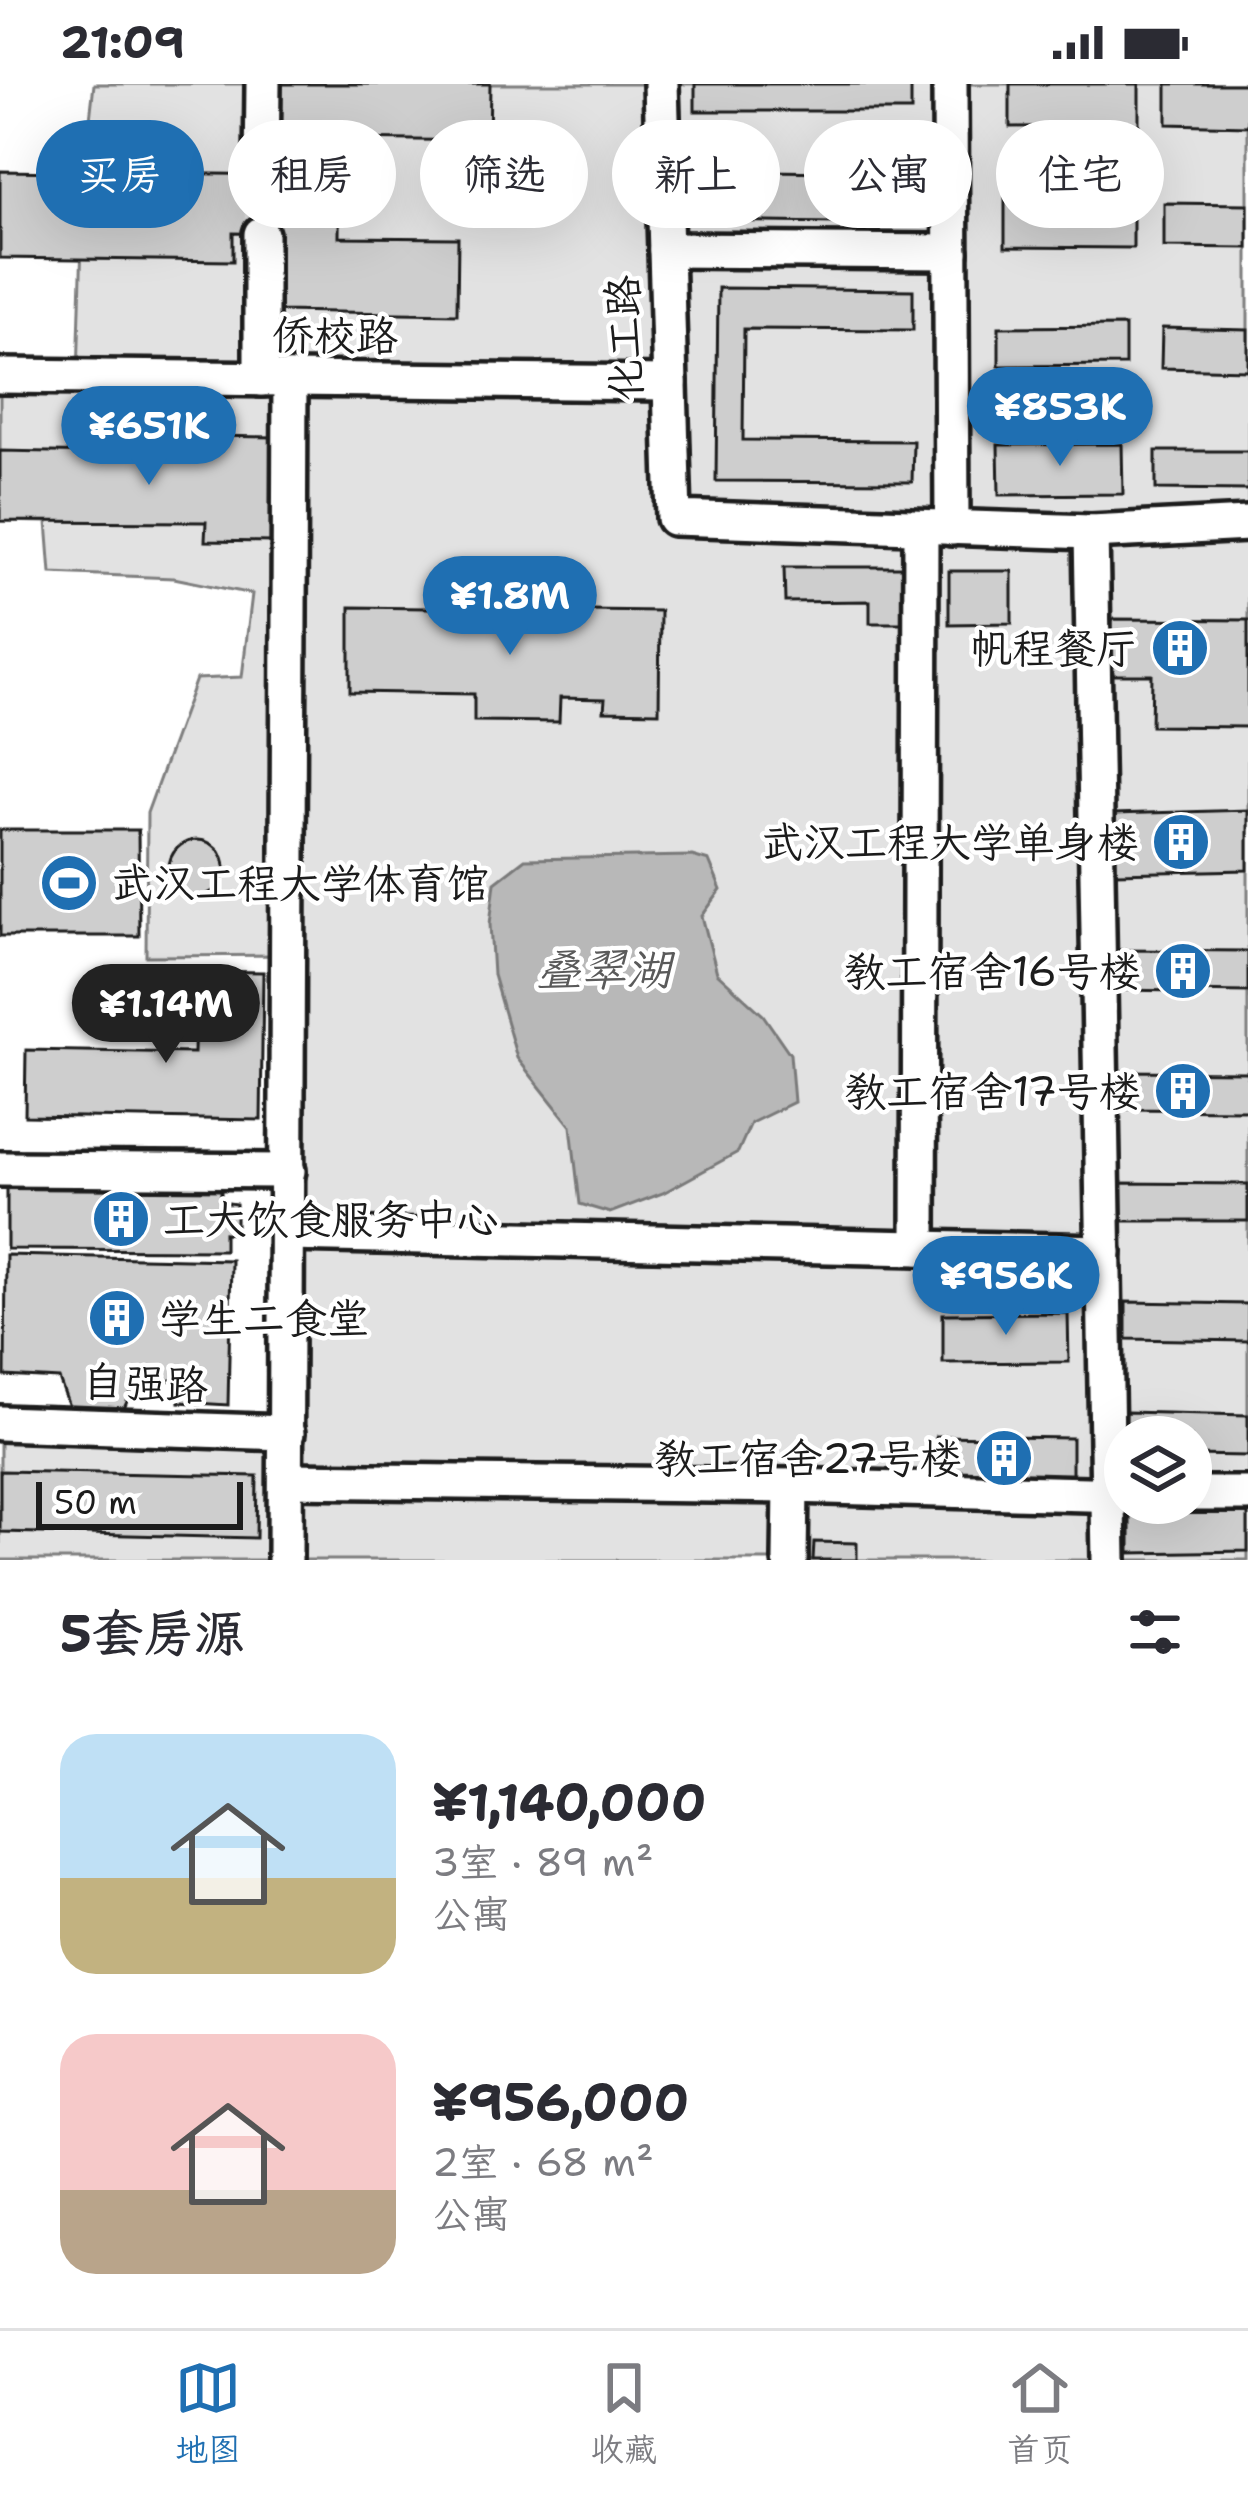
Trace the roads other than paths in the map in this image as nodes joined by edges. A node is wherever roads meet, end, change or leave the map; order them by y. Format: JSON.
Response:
{"nodes":[{"id":1,"x":263,"y":84,"type":"edge"},
{"id":2,"x":661,"y":84,"type":"edge"},
{"id":3,"x":950,"y":84,"type":"edge"},
{"id":4,"x":263,"y":120,"type":"edge"},
{"id":5,"x":261,"y":233,"type":"tunnel mouth"},
{"id":6,"x":666,"y":250,"type":"junction"},
{"id":7,"x":951,"y":252,"type":"junction"},
{"id":8,"x":0,"y":376,"type":"edge"},
{"id":9,"x":276,"y":380,"type":"junction"},
{"id":10,"x":670,"y":383,"type":"junction"},
{"id":11,"x":1248,"y":524,"type":"edge"},
{"id":12,"x":936,"y":527,"type":"junction"},
{"id":13,"x":1091,"y":532,"type":"junction"},
{"id":14,"x":0,"y":1169,"type":"edge"},
{"id":15,"x":288,"y":1171,"type":"junction"},
{"id":16,"x":288,"y":1234,"type":"junction"},
{"id":17,"x":919,"y":1248,"type":"junction"},
{"id":18,"x":1104,"y":1252,"type":"junction"},
{"id":19,"x":1113,"y":1416,"type":"edge"},
{"id":20,"x":0,"y":1423,"type":"edge"},
{"id":21,"x":287,"y":1433,"type":"junction"},
{"id":22,"x":286,"y":1480,"type":"junction"},
{"id":23,"x":791,"y":1486,"type":"junction"},
{"id":24,"x":1248,"y":1493,"type":"edge"},
{"id":25,"x":1212,"y":1494,"type":"edge"},
{"id":26,"x":1104,"y":1495,"type":"edge"},
{"id":27,"x":1113,"y":1524,"type":"edge"},
{"id":28,"x":285,"y":1560,"type":"edge"},
{"id":29,"x":790,"y":1560,"type":"edge"},
{"id":30,"x":1109,"y":1560,"type":"edge"}],
"edges":[{"from":1,"to":4,"type":"street"},
{"from":2,"to":6,"type":"street","name":"化工路"},
{"from":3,"to":7,"type":"street"},
{"from":5,"to":9,"type":"street"},
{"from":6,"to":7,"type":"street"},
{"from":6,"to":10,"type":"street","name":"化工路"},
{"from":7,"to":12,"type":"street"},
{"from":8,"to":9,"type":"street","name":"侨校路"},
{"from":9,"to":10,"type":"street","name":"侨校路"},
{"from":9,"to":15,"type":"street"},
{"from":10,"to":12,"type":"street","name":"化工路"},
{"from":11,"to":13,"type":"street"},
{"from":12,"to":13,"type":"street"},
{"from":12,"to":17,"type":"street"},
{"from":13,"to":18,"type":"street"},
{"from":14,"to":15,"type":"street"},
{"from":15,"to":16,"type":"street"},
{"from":16,"to":17,"type":"street"},
{"from":16,"to":21,"type":"street"},
{"from":17,"to":18,"type":"street"},
{"from":18,"to":19,"type":"street"},
{"from":20,"to":21,"type":"street","name":"自强路"},
{"from":21,"to":22,"type":"street"},
{"from":22,"to":23,"type":"street"},
{"from":22,"to":28,"type":"street"},
{"from":23,"to":26,"type":"street"},
{"from":23,"to":29,"type":"street"},
{"from":24,"to":25,"type":"street"},
{"from":27,"to":30,"type":"street"}]}
